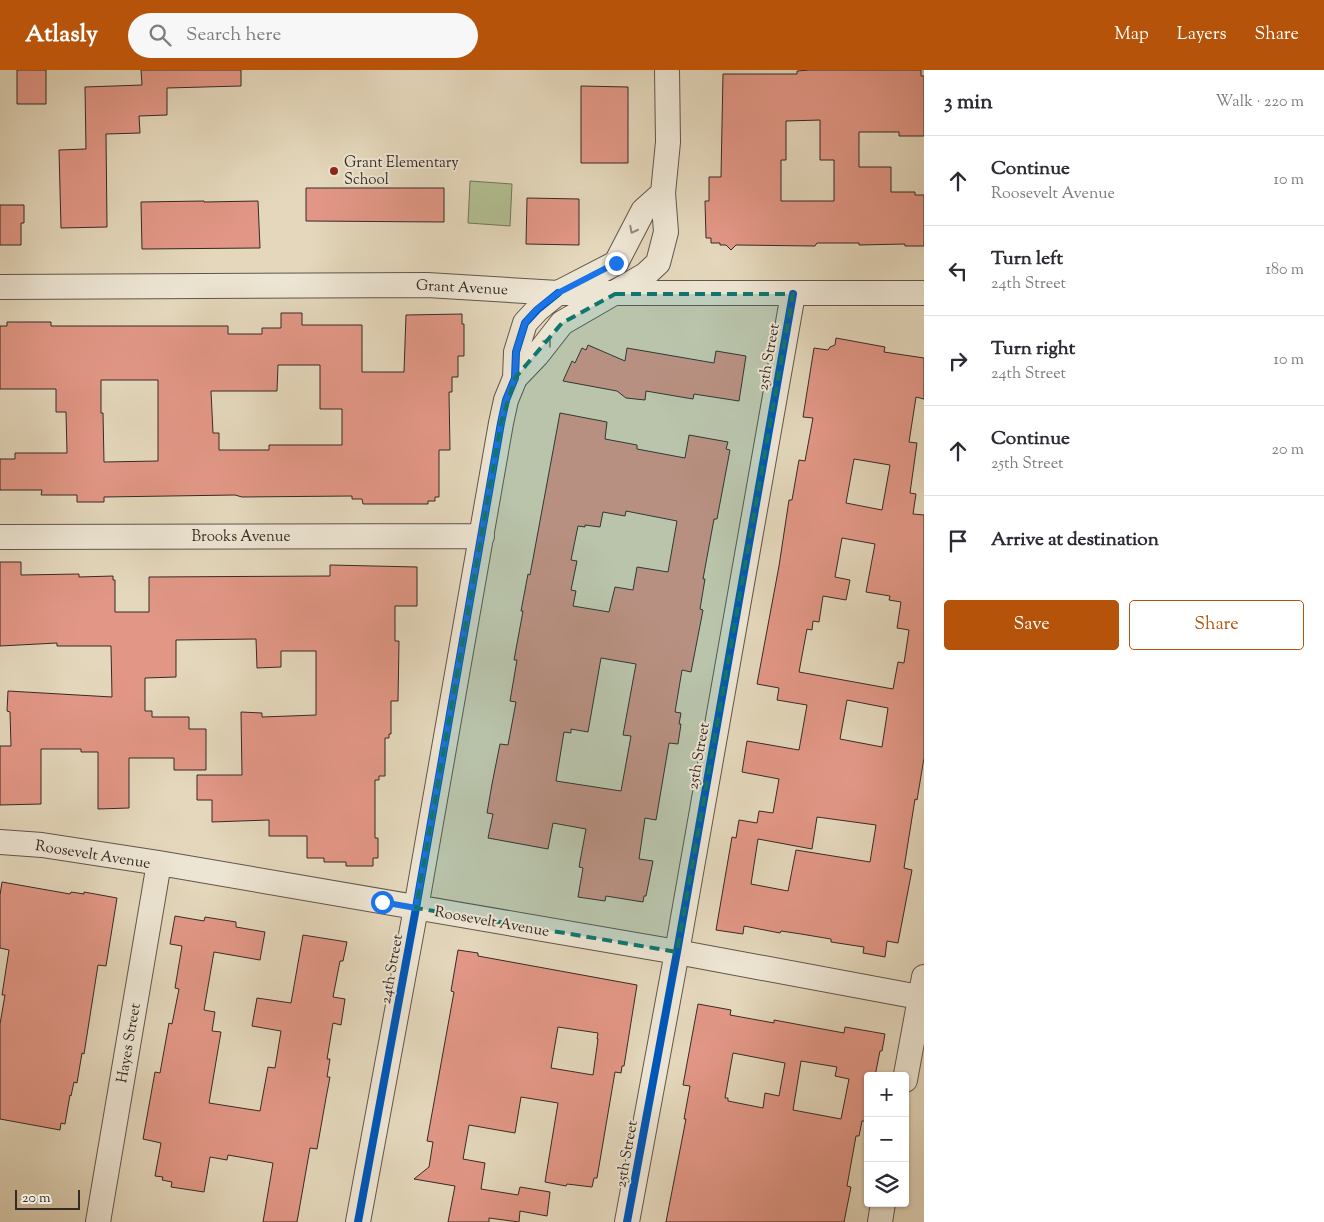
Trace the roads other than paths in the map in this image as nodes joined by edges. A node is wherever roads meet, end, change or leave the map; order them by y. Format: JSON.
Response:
{"nodes":[{"id":1,"x":667,"y":70,"type":"edge"},
{"id":2,"x":663,"y":193,"type":"junction"},
{"id":3,"x":0,"y":287,"type":"edge"},
{"id":4,"x":558,"y":293,"type":"junction"},
{"id":5,"x":924,"y":293,"type":"edge"},
{"id":6,"x":615,"y":294,"type":"junction"},
{"id":7,"x":793,"y":294,"type":"junction"},
{"id":8,"x":515,"y":378,"type":"junction"},
{"id":9,"x":0,"y":536,"type":"edge"},
{"id":10,"x":482,"y":536,"type":"junction"},
{"id":11,"x":0,"y":842,"type":"edge"},
{"id":12,"x":158,"y":863,"type":"junction"},
{"id":13,"x":416,"y":908,"type":"junction"},
{"id":14,"x":677,"y":952,"type":"junction"},
{"id":15,"x":923,"y":991,"type":"edge"},
{"id":16,"x":907,"y":1072,"type":"edge"},
{"id":17,"x":882,"y":1207,"type":"edge"},
{"id":18,"x":98,"y":1222,"type":"edge"},
{"id":19,"x":358,"y":1222,"type":"edge"},
{"id":20,"x":627,"y":1222,"type":"edge"},
{"id":21,"x":880,"y":1222,"type":"edge"}],
"edges":[{"from":1,"to":2,"type":"street"},
{"from":2,"to":4,"type":"street","one_way":true},
{"from":2,"to":6,"type":"street"},
{"from":3,"to":4,"type":"street","name":"Grant Avenue"},
{"from":4,"to":6,"type":"street","name":"Grant Avenue"},
{"from":4,"to":8,"type":"street","name":"24th Street"},
{"from":5,"to":7,"type":"street","name":"Grant Avenue"},
{"from":6,"to":7,"type":"street","name":"Grant Avenue"},
{"from":8,"to":6,"type":"street","name":"24th Street","one_way":true},
{"from":7,"to":14,"type":"street","name":"25th Street"},
{"from":8,"to":10,"type":"street","name":"24th Street"},
{"from":9,"to":10,"type":"street","name":"Brooks Avenue"},
{"from":10,"to":13,"type":"street","name":"24th Street"},
{"from":11,"to":12,"type":"street","name":"Roosevelt Avenue"},
{"from":12,"to":13,"type":"street","name":"Roosevelt Avenue"},
{"from":12,"to":18,"type":"street","name":"Hayes Street"},
{"from":13,"to":14,"type":"street","name":"Roosevelt Avenue"},
{"from":13,"to":19,"type":"street","name":"24th Street"},
{"from":14,"to":15,"type":"street","name":"Roosevelt Avenue"},
{"from":14,"to":20,"type":"street","name":"25th Street"},
{"from":15,"to":16,"type":"street"},
{"from":17,"to":21,"type":"street"}]}
